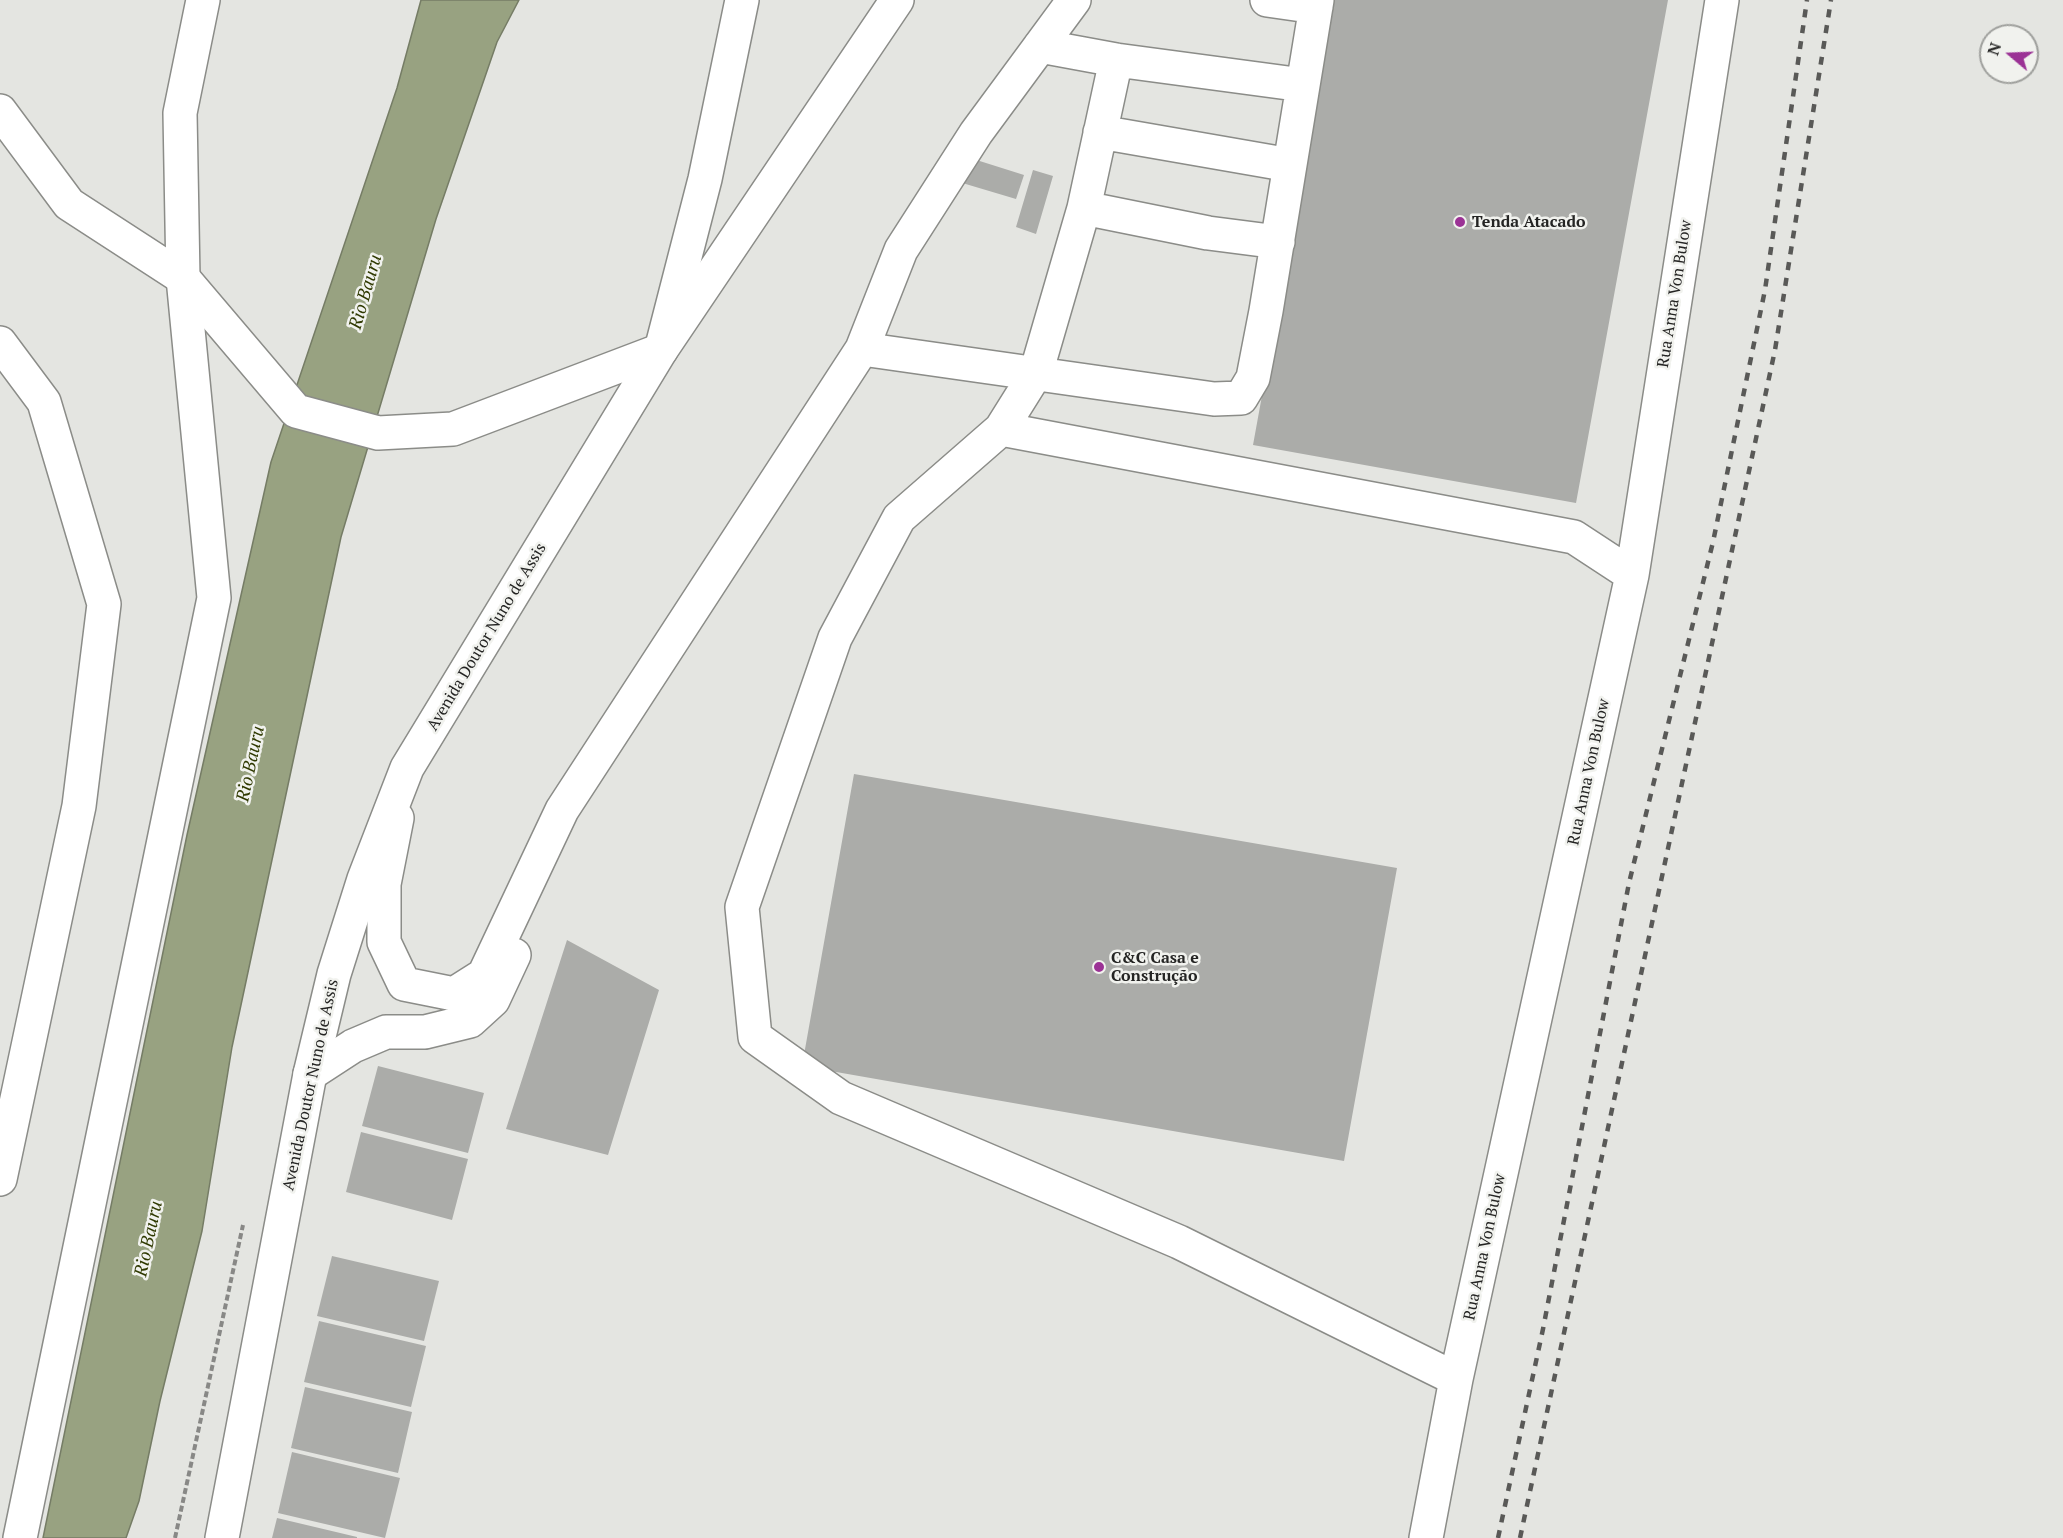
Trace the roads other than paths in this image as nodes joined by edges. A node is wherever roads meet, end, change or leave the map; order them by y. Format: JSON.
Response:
{"nodes":[{"id":1,"x":203,"y":0,"type":"edge"},
{"id":2,"x":742,"y":0,"type":"edge"},
{"id":3,"x":897,"y":0,"type":"edge"},
{"id":4,"x":1074,"y":0,"type":"edge"},
{"id":5,"x":1267,"y":0,"type":"edge"},
{"id":6,"x":1722,"y":0,"type":"edge"},
{"id":7,"x":1316,"y":4,"type":"edge"},
{"id":8,"x":1040,"y":46,"type":"junction"},
{"id":9,"x":1116,"y":60,"type":"junction"},
{"id":10,"x":1303,"y":85,"type":"junction"},
{"id":11,"x":0,"y":111,"type":"edge"},
{"id":12,"x":1100,"y":132,"type":"junction"},
{"id":13,"x":1290,"y":165,"type":"junction"},
{"id":14,"x":1084,"y":208,"type":"junction"},
{"id":15,"x":1278,"y":242,"type":"junction"},
{"id":16,"x":183,"y":278,"type":"junction"},
{"id":17,"x":0,"y":344,"type":"edge"},
{"id":18,"x":862,"y":349,"type":"junction"},
{"id":19,"x":661,"y":350,"type":"junction"},
{"id":20,"x":1036,"y":373,"type":"junction"},
{"id":21,"x":1001,"y":429,"type":"junction"},
{"id":22,"x":1632,"y":575,"type":"junction"},
{"id":23,"x":407,"y":768,"type":"junction"},
{"id":24,"x":562,"y":810,"type":"junction"},
{"id":25,"x":310,"y":1074,"type":"junction"},
{"id":26,"x":0,"y":1179,"type":"edge"},
{"id":27,"x":1456,"y":1379,"type":"junction"},
{"id":28,"x":20,"y":1538,"type":"edge"},
{"id":29,"x":222,"y":1538,"type":"edge"},
{"id":30,"x":1426,"y":1538,"type":"edge"}],
"edges":[{"from":1,"to":16,"type":"main road"},
{"from":2,"to":19,"type":"main road"},
{"from":3,"to":19,"type":"main road"},
{"from":4,"to":8,"type":"main road"},
{"from":5,"to":7,"type":"main road"},
{"from":6,"to":22,"type":"main road","name":"Rua Anna Von Bulow"},
{"from":7,"to":10,"type":"main road"},
{"from":8,"to":9,"type":"main road"},
{"from":8,"to":18,"type":"main road"},
{"from":9,"to":10,"type":"main road"},
{"from":9,"to":12,"type":"main road"},
{"from":10,"to":13,"type":"main road"},
{"from":11,"to":16,"type":"main road"},
{"from":12,"to":13,"type":"main road"},
{"from":12,"to":14,"type":"main road"},
{"from":13,"to":15,"type":"main road"},
{"from":14,"to":15,"type":"main road"},
{"from":14,"to":20,"type":"main road"},
{"from":15,"to":20,"type":"main road"},
{"from":16,"to":19,"type":"main road"},
{"from":16,"to":28,"type":"main road"},
{"from":17,"to":26,"type":"main road"},
{"from":18,"to":20,"type":"main road"},
{"from":18,"to":24,"type":"main road"},
{"from":19,"to":23,"type":"main road","name":"Avenida Doutor Nuno de Assis"},
{"from":20,"to":21,"type":"main road"},
{"from":21,"to":22,"type":"main road"},
{"from":21,"to":27,"type":"main road"},
{"from":22,"to":27,"type":"main road","name":"Rua Anna Von Bulow"},
{"from":23,"to":24,"type":"main road"},
{"from":23,"to":25,"type":"main road","name":"Avenida Doutor Nuno de Assis"},
{"from":24,"to":25,"type":"main road"},
{"from":25,"to":29,"type":"main road","name":"Avenida Doutor Nuno de Assis"},
{"from":27,"to":30,"type":"main road","name":"Rua Anna Von Bulow"}]}
